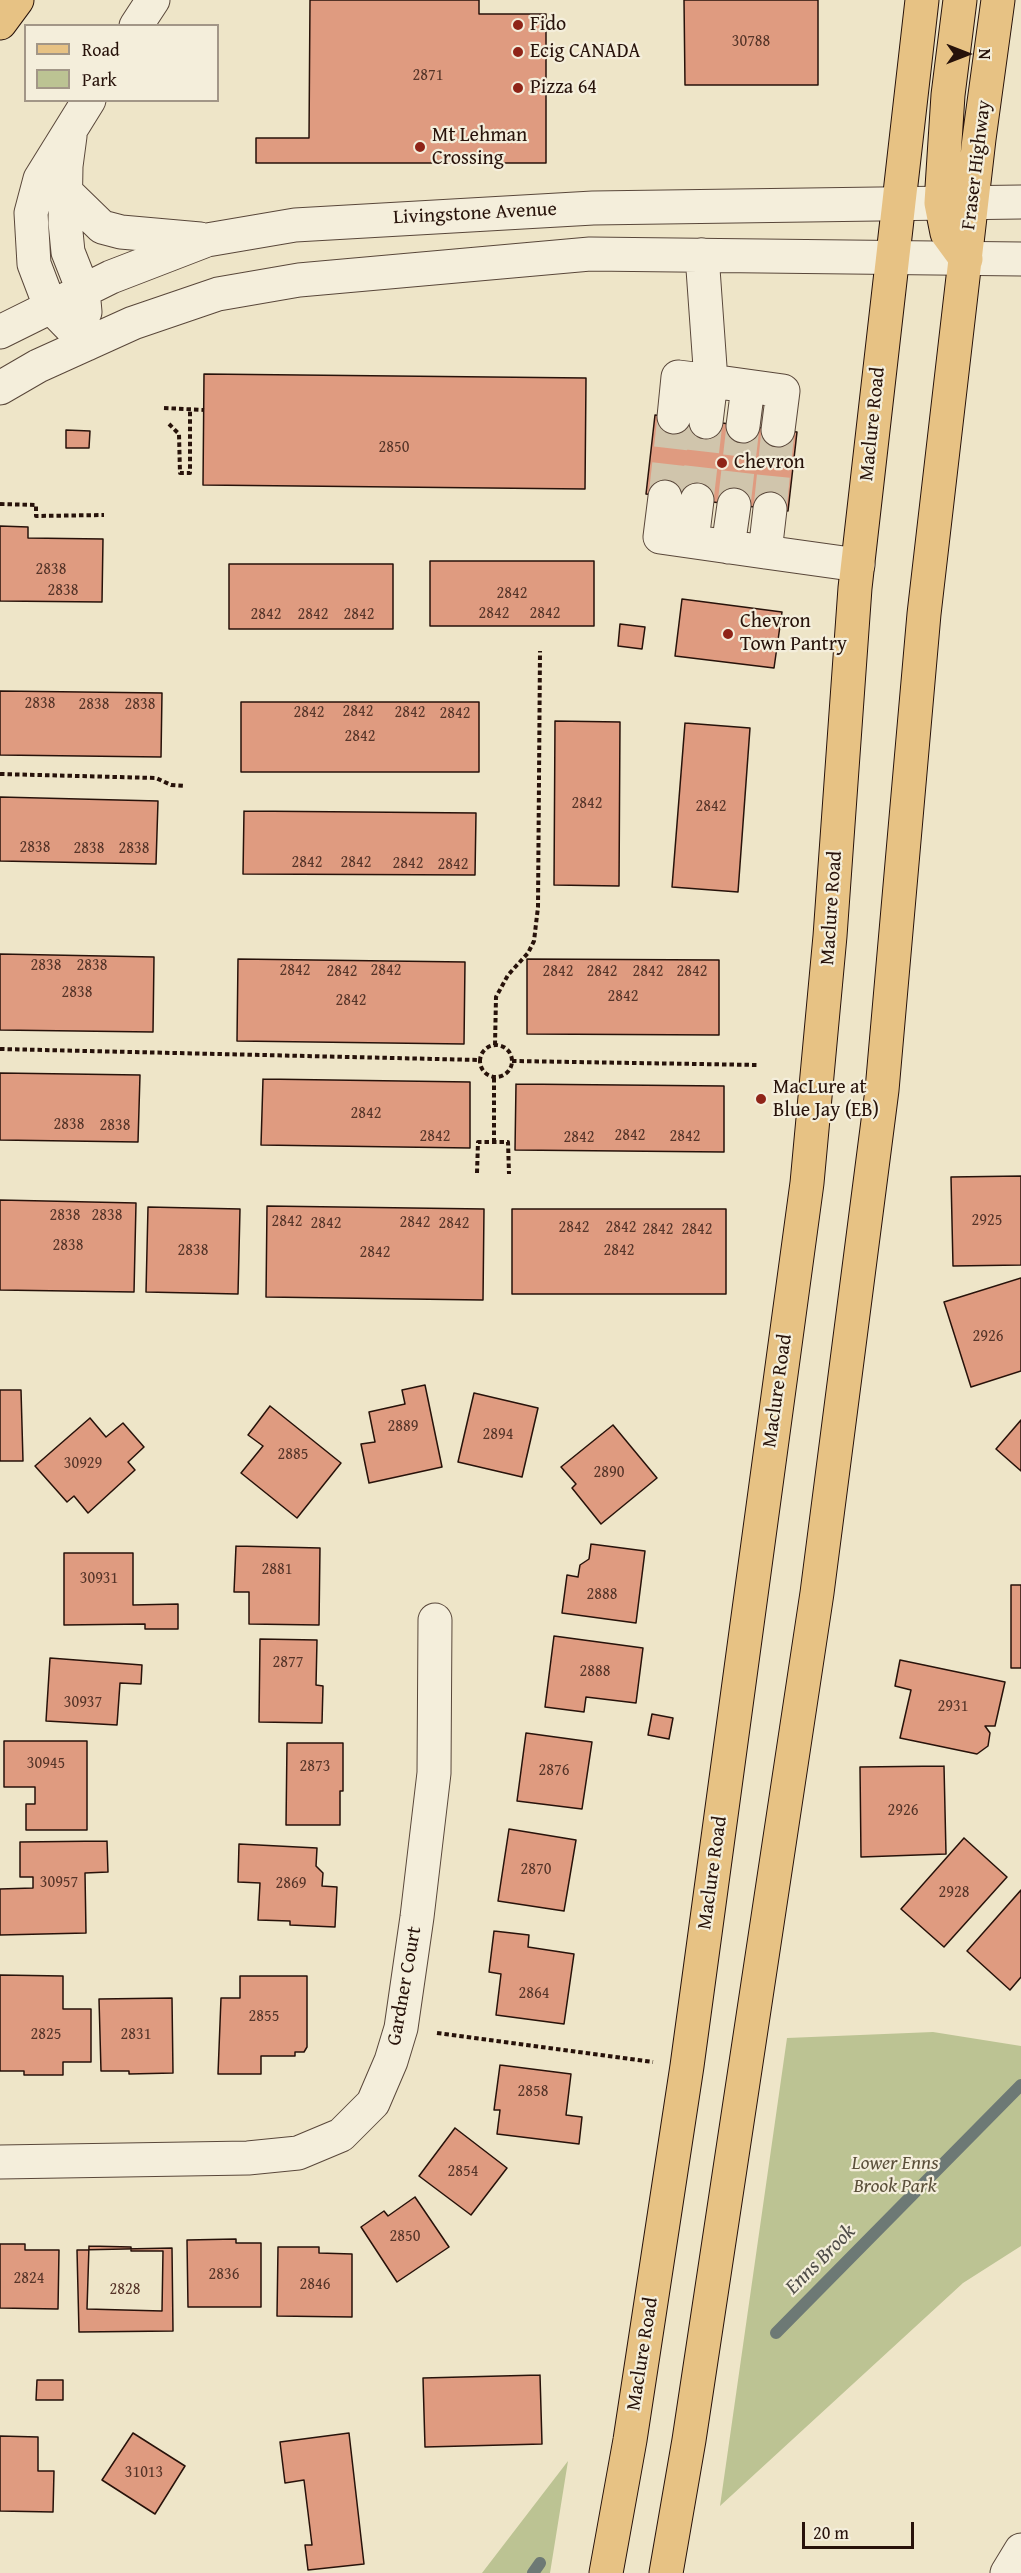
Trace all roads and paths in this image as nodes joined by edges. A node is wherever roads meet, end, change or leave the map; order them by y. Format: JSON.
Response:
{"nodes":[{"id":1,"x":17,"y":0,"type":"edge"},
{"id":2,"x":153,"y":0,"type":"edge"},
{"id":3,"x":922,"y":0,"type":"edge"},
{"id":4,"x":960,"y":0,"type":"edge"},
{"id":5,"x":998,"y":0,"type":"edge"},
{"id":6,"x":0,"y":23,"type":"edge"},
{"id":7,"x":137,"y":24,"type":"edge"},
{"id":8,"x":88,"y":102,"type":"edge"},
{"id":9,"x":70,"y":133,"type":"junction"},
{"id":10,"x":66,"y":192,"type":"junction"},
{"id":11,"x":1021,"y":202,"type":"edge"},
{"id":12,"x":898,"y":203,"type":"junction"},
{"id":13,"x":957,"y":203,"type":"junction"},
{"id":14,"x":207,"y":240,"type":"junction"},
{"id":15,"x":702,"y":255,"type":"junction"},
{"id":16,"x":892,"y":258,"type":"junction"},
{"id":17,"x":966,"y":258,"type":"junction"},
{"id":18,"x":1021,"y":259,"type":"edge"},
{"id":19,"x":83,"y":290,"type":"junction"},
{"id":20,"x":50,"y":306,"type":"junction"},
{"id":21,"x":0,"y":332,"type":"edge"},
{"id":22,"x":87,"y":344,"type":"junction"},
{"id":23,"x":711,"y":381,"type":"junction"},
{"id":24,"x":748,"y":387,"type":"junction"},
{"id":25,"x":0,"y":388,"type":"edge"},
{"id":26,"x":164,"y":408,"type":"dead end"},
{"id":27,"x":190,"y":410,"type":"junction"},
{"id":28,"x":204,"y":410,"type":"dead end"},
{"id":29,"x":674,"y":417,"type":"tunnel mouth"},
{"id":30,"x":706,"y":422,"type":"tunnel mouth"},
{"id":31,"x":169,"y":424,"type":"dead end"},
{"id":32,"x":743,"y":426,"type":"tunnel mouth"},
{"id":33,"x":778,"y":430,"type":"tunnel mouth"},
{"id":34,"x":681,"y":499,"type":"tunnel mouth"},
{"id":35,"x":0,"y":504,"type":"edge"},
{"id":36,"x":734,"y":505,"type":"tunnel mouth"},
{"id":37,"x":770,"y":509,"type":"tunnel mouth"},
{"id":38,"x":104,"y":515,"type":"dead end"},
{"id":39,"x":728,"y":547,"type":"junction"},
{"id":40,"x":765,"y":552,"type":"junction"},
{"id":41,"x":858,"y":565,"type":"junction"},
{"id":42,"x":540,"y":651,"type":"dead end"},
{"id":43,"x":0,"y":774,"type":"edge"},
{"id":44,"x":185,"y":786,"type":"dead end"},
{"id":45,"x":495,"y":1045,"type":"junction"},
{"id":46,"x":0,"y":1049,"type":"edge"},
{"id":47,"x":480,"y":1060,"type":"junction"},
{"id":48,"x":512,"y":1061,"type":"junction"},
{"id":49,"x":759,"y":1065,"type":"dead end"},
{"id":50,"x":494,"y":1078,"type":"junction"},
{"id":51,"x":495,"y":1142,"type":"junction"},
{"id":52,"x":477,"y":1173,"type":"dead end"},
{"id":53,"x":509,"y":1174,"type":"dead end"},
{"id":54,"x":435,"y":1620,"type":"dead end"},
{"id":55,"x":401,"y":2028,"type":"junction"},
{"id":56,"x":687,"y":2066,"type":"junction"},
{"id":57,"x":0,"y":2162,"type":"edge"},
{"id":58,"x":1021,"y":2550,"type":"edge"},
{"id":59,"x":606,"y":2573,"type":"edge"},
{"id":60,"x":666,"y":2573,"type":"edge"},
{"id":61,"x":1006,"y":2573,"type":"edge"}],
"edges":[{"from":1,"to":6,"type":"main road"},
{"from":2,"to":7,"type":"street"},
{"from":3,"to":12,"type":"main road"},
{"from":4,"to":13,"type":"main road"},
{"from":5,"to":13,"type":"main road","name":"Fraser Highway"},
{"from":8,"to":9,"type":"street"},
{"from":9,"to":10,"type":"street"},
{"from":9,"to":20,"type":"street"},
{"from":10,"to":14,"type":"street"},
{"from":10,"to":19,"type":"street"},
{"from":11,"to":13,"type":"street","name":"Livingstone Avenue"},
{"from":12,"to":13,"type":"street","name":"Livingstone Avenue"},
{"from":12,"to":14,"type":"street","name":"Livingstone Avenue"},
{"from":12,"to":16,"type":"main road","name":"Maclure Road"},
{"from":13,"to":17,"type":"main road","name":"Fraser Highway"},
{"from":14,"to":19,"type":"street","name":"Livingstone Avenue"},
{"from":15,"to":16,"type":"street"},
{"from":15,"to":22,"type":"street"},
{"from":15,"to":23,"type":"street"},
{"from":16,"to":17,"type":"street"},
{"from":16,"to":41,"type":"main road","name":"Maclure Road"},
{"from":17,"to":18,"type":"street"},
{"from":17,"to":60,"type":"main road"},
{"from":19,"to":20,"type":"street","name":"Livingstone Avenue"},
{"from":19,"to":22,"type":"street"},
{"from":20,"to":21,"type":"street","name":"Livingstone Avenue"},
{"from":20,"to":22,"type":"street"},
{"from":22,"to":25,"type":"street"},
{"from":23,"to":24,"type":"street"},
{"from":23,"to":29,"type":"street"},
{"from":23,"to":30,"type":"street"},
{"from":24,"to":32,"type":"street"},
{"from":24,"to":33,"type":"street"},
{"from":26,"to":27,"type":"path"},
{"from":27,"to":28,"type":"path"},
{"from":27,"to":31,"type":"path"},
{"from":34,"to":39,"type":"street"},
{"from":35,"to":38,"type":"path"},
{"from":36,"to":39,"type":"street"},
{"from":37,"to":40,"type":"street"},
{"from":39,"to":40,"type":"street"},
{"from":40,"to":41,"type":"street"},
{"from":41,"to":56,"type":"main road","name":"Maclure Road"},
{"from":42,"to":45,"type":"path"},
{"from":43,"to":44,"type":"path"},
{"from":45,"to":47,"type":"path"},
{"from":45,"to":48,"type":"path"},
{"from":46,"to":47,"type":"path"},
{"from":47,"to":50,"type":"path"},
{"from":48,"to":49,"type":"path"},
{"from":48,"to":50,"type":"path"},
{"from":50,"to":51,"type":"path"},
{"from":51,"to":52,"type":"path"},
{"from":51,"to":53,"type":"path"},
{"from":54,"to":55,"type":"street","name":"Gardner Court"},
{"from":55,"to":56,"type":"path"},
{"from":55,"to":57,"type":"street","name":"Gardner Court"},
{"from":56,"to":59,"type":"main road","name":"Maclure Road"},
{"from":58,"to":61,"type":"street"}]}
